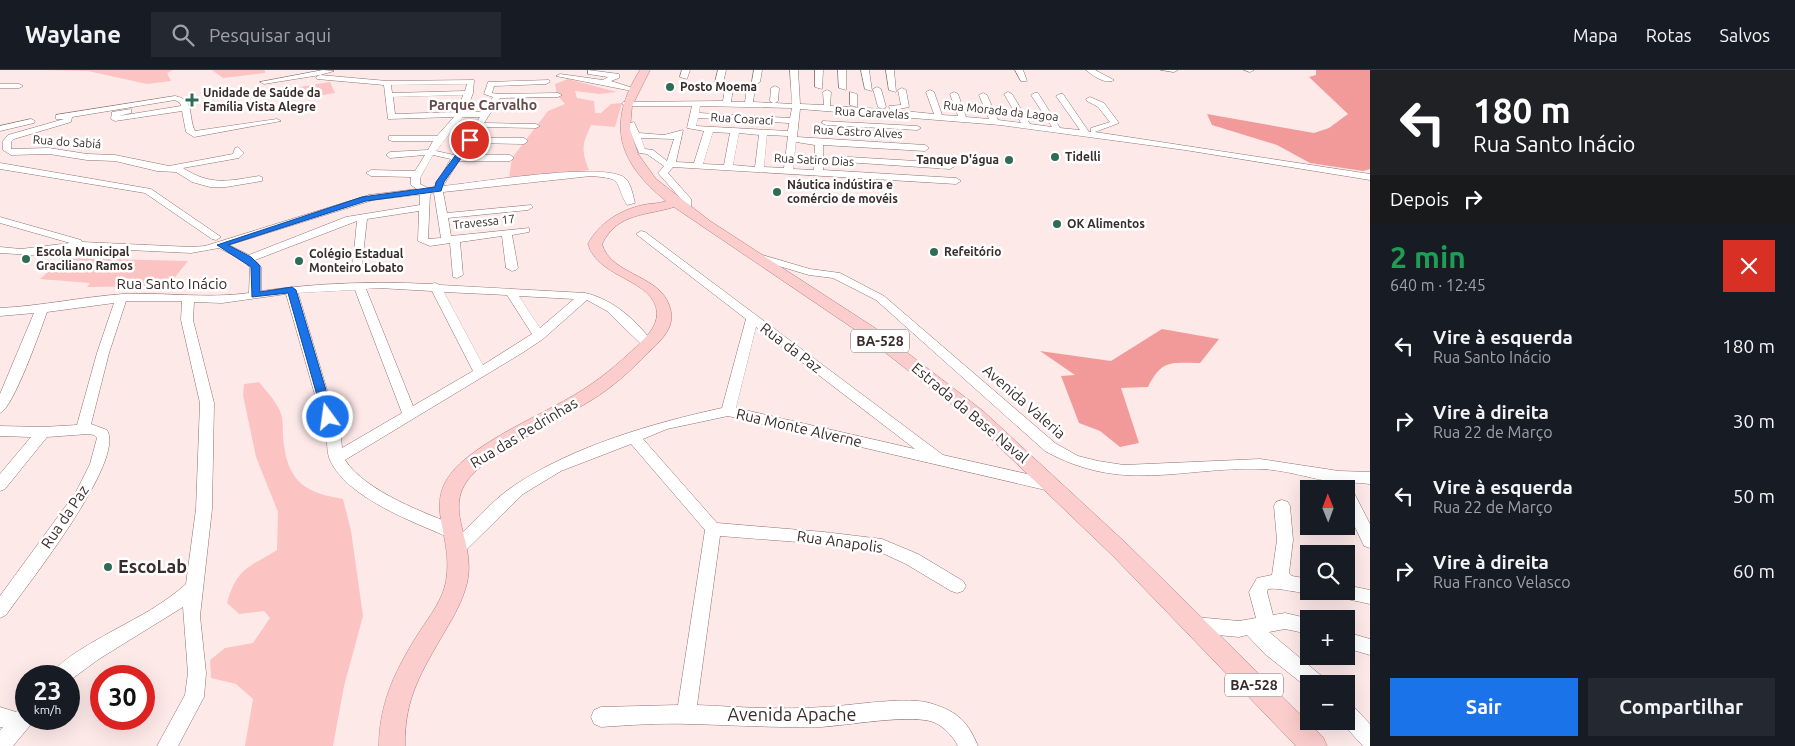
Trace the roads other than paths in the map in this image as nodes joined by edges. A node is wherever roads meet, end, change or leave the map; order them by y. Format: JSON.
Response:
{"nodes":[{"id":1,"x":342,"y":70,"type":"edge"},
{"id":2,"x":572,"y":70,"type":"edge"},
{"id":3,"x":612,"y":70,"type":"edge"},
{"id":4,"x":645,"y":70,"type":"edge"},
{"id":5,"x":722,"y":70,"type":"edge"},
{"id":6,"x":758,"y":70,"type":"edge"},
{"id":7,"x":819,"y":70,"type":"edge"},
{"id":8,"x":842,"y":70,"type":"edge"},
{"id":9,"x":865,"y":70,"type":"edge"},
{"id":10,"x":890,"y":70,"type":"edge"},
{"id":11,"x":1019,"y":70,"type":"edge"},
{"id":12,"x":1090,"y":70,"type":"edge"},
{"id":13,"x":1165,"y":70,"type":"edge"},
{"id":14,"x":1174,"y":70,"type":"edge"},
{"id":15,"x":617,"y":71,"type":"edge"},
{"id":16,"x":323,"y":74,"type":"junction"},
{"id":17,"x":794,"y":74,"type":"edge"},
{"id":18,"x":560,"y":76,"type":"dead end"},
{"id":19,"x":1024,"y":79,"type":"dead end"},
{"id":20,"x":1110,"y":80,"type":"dead end"},
{"id":21,"x":264,"y":82,"type":"dead end"},
{"id":22,"x":546,"y":82,"type":"dead end"},
{"id":23,"x":604,"y":82,"type":"junction"},
{"id":24,"x":387,"y":83,"type":"junction"},
{"id":25,"x":720,"y":83,"type":"dead end"},
{"id":26,"x":0,"y":86,"type":"edge"},
{"id":27,"x":19,"y":86,"type":"dead end"},
{"id":28,"x":818,"y":87,"type":"dead end"},
{"id":29,"x":729,"y":88,"type":"dead end"},
{"id":30,"x":775,"y":88,"type":"dead end"},
{"id":31,"x":843,"y":88,"type":"dead end"},
{"id":32,"x":632,"y":89,"type":"junction"},
{"id":33,"x":893,"y":90,"type":"dead end"},
{"id":34,"x":902,"y":90,"type":"dead end"},
{"id":35,"x":827,"y":92,"type":"dead end"},
{"id":36,"x":930,"y":92,"type":"dead end"},
{"id":37,"x":469,"y":93,"type":"junction"},
{"id":38,"x":853,"y":94,"type":"dead end"},
{"id":39,"x":954,"y":94,"type":"dead end"},
{"id":40,"x":1008,"y":94,"type":"dead end"},
{"id":41,"x":558,"y":95,"type":"dead end"},
{"id":42,"x":983,"y":95,"type":"dead end"},
{"id":43,"x":1034,"y":95,"type":"dead end"},
{"id":44,"x":388,"y":96,"type":"junction"},
{"id":45,"x":498,"y":96,"type":"junction"},
{"id":46,"x":1060,"y":96,"type":"dead end"},
{"id":47,"x":704,"y":100,"type":"junction"},
{"id":48,"x":1090,"y":100,"type":"dead end"},
{"id":49,"x":727,"y":101,"type":"junction"},
{"id":50,"x":774,"y":101,"type":"junction"},
{"id":51,"x":183,"y":102,"type":"junction"},
{"id":52,"x":749,"y":102,"type":"junction"},
{"id":53,"x":626,"y":104,"type":"junction"},
{"id":54,"x":795,"y":105,"type":"junction"},
{"id":55,"x":854,"y":106,"type":"junction"},
{"id":56,"x":882,"y":107,"type":"junction"},
{"id":57,"x":390,"y":109,"type":"junction"},
{"id":58,"x":826,"y":109,"type":"junction"},
{"id":59,"x":1059,"y":112,"type":"junction"},
{"id":60,"x":694,"y":115,"type":"junction"},
{"id":61,"x":458,"y":116,"type":"junction"},
{"id":62,"x":904,"y":116,"type":"dead end"},
{"id":63,"x":939,"y":117,"type":"junction"},
{"id":64,"x":68,"y":118,"type":"junction"},
{"id":65,"x":277,"y":120,"type":"dead end"},
{"id":66,"x":482,"y":120,"type":"junction"},
{"id":67,"x":628,"y":120,"type":"junction"},
{"id":68,"x":963,"y":120,"type":"junction"},
{"id":69,"x":793,"y":121,"type":"junction"},
{"id":70,"x":402,"y":122,"type":"dead end"},
{"id":71,"x":826,"y":123,"type":"junction"},
{"id":72,"x":995,"y":123,"type":"junction"},
{"id":73,"x":536,"y":126,"type":"dead end"},
{"id":74,"x":1027,"y":126,"type":"junction"},
{"id":75,"x":917,"y":128,"type":"dead end"},
{"id":76,"x":0,"y":129,"type":"edge"},
{"id":77,"x":1057,"y":129,"type":"junction"},
{"id":78,"x":709,"y":131,"type":"junction"},
{"id":79,"x":735,"y":131,"type":"junction"},
{"id":80,"x":763,"y":132,"type":"junction"},
{"id":81,"x":1088,"y":132,"type":"junction"},
{"id":82,"x":635,"y":135,"type":"junction"},
{"id":83,"x":792,"y":135,"type":"junction"},
{"id":84,"x":392,"y":138,"type":"dead end"},
{"id":85,"x":439,"y":138,"type":"junction"},
{"id":86,"x":919,"y":139,"type":"dead end"},
{"id":87,"x":470,"y":140,"type":"junction"},
{"id":88,"x":824,"y":140,"type":"junction"},
{"id":89,"x":524,"y":141,"type":"dead end"},
{"id":90,"x":845,"y":144,"type":"junction"},
{"id":91,"x":879,"y":146,"type":"junction"},
{"id":92,"x":925,"y":148,"type":"dead end"},
{"id":93,"x":238,"y":150,"type":"dead end"},
{"id":94,"x":646,"y":151,"type":"junction"},
{"id":95,"x":430,"y":152,"type":"junction"},
{"id":96,"x":390,"y":155,"type":"dead end"},
{"id":97,"x":457,"y":158,"type":"junction"},
{"id":98,"x":510,"y":158,"type":"dead end"},
{"id":99,"x":672,"y":159,"type":"junction"},
{"id":100,"x":848,"y":160,"type":"junction"},
{"id":101,"x":892,"y":163,"type":"junction"},
{"id":102,"x":0,"y":166,"type":"edge"},
{"id":103,"x":698,"y":166,"type":"junction"},
{"id":104,"x":950,"y":166,"type":"dead end"},
{"id":105,"x":728,"y":167,"type":"junction"},
{"id":106,"x":170,"y":168,"type":"junction"},
{"id":107,"x":760,"y":169,"type":"junction"},
{"id":108,"x":788,"y":171,"type":"junction"},
{"id":109,"x":818,"y":172,"type":"junction"},
{"id":110,"x":371,"y":173,"type":"dead end"},
{"id":111,"x":663,"y":173,"type":"junction"},
{"id":112,"x":418,"y":174,"type":"junction"},
{"id":113,"x":446,"y":174,"type":"junction"},
{"id":114,"x":848,"y":174,"type":"junction"},
{"id":115,"x":483,"y":176,"type":"dead end"},
{"id":116,"x":1370,"y":177,"type":"edge"},
{"id":117,"x":259,"y":179,"type":"dead end"},
{"id":118,"x":956,"y":181,"type":"dead end"},
{"id":119,"x":659,"y":188,"type":"junction"},
{"id":120,"x":438,"y":189,"type":"junction"},
{"id":121,"x":425,"y":191,"type":"junction"},
{"id":122,"x":639,"y":204,"type":"junction"},
{"id":123,"x":681,"y":205,"type":"junction"},
{"id":124,"x":424,"y":207,"type":"junction"},
{"id":125,"x":528,"y":207,"type":"dead end"},
{"id":126,"x":362,"y":216,"type":"junction"},
{"id":127,"x":444,"y":216,"type":"junction"},
{"id":128,"x":0,"y":220,"type":"edge"},
{"id":129,"x":525,"y":230,"type":"dead end"},
{"id":130,"x":506,"y":232,"type":"junction"},
{"id":131,"x":641,"y":234,"type":"dead end"},
{"id":132,"x":450,"y":239,"type":"junction"},
{"id":133,"x":217,"y":240,"type":"junction"},
{"id":134,"x":90,"y":245,"type":"junction"},
{"id":135,"x":0,"y":250,"type":"edge"},
{"id":136,"x":248,"y":259,"type":"junction"},
{"id":137,"x":358,"y":262,"type":"dead end"},
{"id":138,"x":512,"y":268,"type":"dead end"},
{"id":139,"x":457,"y":275,"type":"dead end"},
{"id":140,"x":805,"y":279,"type":"junction"},
{"id":141,"x":359,"y":286,"type":"junction"},
{"id":142,"x":435,"y":286,"type":"junction"},
{"id":143,"x":292,"y":290,"type":"junction"},
{"id":144,"x":511,"y":293,"type":"junction"},
{"id":145,"x":255,"y":295,"type":"junction"},
{"id":146,"x":585,"y":296,"type":"junction"},
{"id":147,"x":121,"y":298,"type":"junction"},
{"id":148,"x":188,"y":298,"type":"junction"},
{"id":149,"x":42,"y":309,"type":"junction"},
{"id":150,"x":0,"y":312,"type":"edge"},
{"id":151,"x":752,"y":318,"type":"junction"},
{"id":152,"x":539,"y":336,"type":"junction"},
{"id":153,"x":648,"y":344,"type":"junction"},
{"id":154,"x":480,"y":373,"type":"junction"},
{"id":155,"x":0,"y":408,"type":"edge"},
{"id":156,"x":728,"y":411,"type":"junction"},
{"id":157,"x":410,"y":415,"type":"junction"},
{"id":158,"x":82,"y":429,"type":"junction"},
{"id":159,"x":0,"y":431,"type":"edge"},
{"id":160,"x":43,"y":432,"type":"junction"},
{"id":161,"x":633,"y":437,"type":"junction"},
{"id":162,"x":336,"y":458,"type":"junction"},
{"id":163,"x":942,"y":462,"type":"junction"},
{"id":164,"x":1370,"y":478,"type":"edge"},
{"id":165,"x":1321,"y":480,"type":"edge"},
{"id":166,"x":1355,"y":483,"type":"edge"},
{"id":167,"x":0,"y":485,"type":"edge"},
{"id":168,"x":1055,"y":486,"type":"junction"},
{"id":169,"x":1282,"y":506,"type":"dead end"},
{"id":170,"x":1355,"y":509,"type":"edge"},
{"id":171,"x":713,"y":529,"type":"junction"},
{"id":172,"x":456,"y":540,"type":"junction"},
{"id":173,"x":1370,"y":541,"type":"edge"},
{"id":174,"x":1287,"y":582,"type":"junction"},
{"id":175,"x":1300,"y":584,"type":"edge"},
{"id":176,"x":957,"y":586,"type":"dead end"},
{"id":177,"x":193,"y":589,"type":"junction"},
{"id":178,"x":1355,"y":594,"type":"edge"},
{"id":179,"x":1370,"y":597,"type":"edge"},
{"id":180,"x":0,"y":610,"type":"edge"},
{"id":181,"x":1300,"y":624,"type":"edge"},
{"id":182,"x":1194,"y":625,"type":"junction"},
{"id":183,"x":1260,"y":626,"type":"junction"},
{"id":184,"x":1355,"y":643,"type":"edge"},
{"id":185,"x":1370,"y":647,"type":"edge"},
{"id":186,"x":76,"y":665,"type":"edge"},
{"id":187,"x":1306,"y":675,"type":"edge"},
{"id":188,"x":686,"y":714,"type":"junction"},
{"id":189,"x":601,"y":716,"type":"dead end"},
{"id":190,"x":15,"y":718,"type":"edge"},
{"id":191,"x":1355,"y":722,"type":"edge"},
{"id":192,"x":1369,"y":736,"type":"edge"},
{"id":193,"x":0,"y":746,"type":"edge"},
{"id":194,"x":167,"y":746,"type":"edge"},
{"id":195,"x":392,"y":746,"type":"edge"},
{"id":196,"x":968,"y":746,"type":"edge"},
{"id":197,"x":1314,"y":746,"type":"edge"}],
"edges":[{"from":1,"to":16,"type":"street"},
{"from":2,"to":23,"type":"street"},
{"from":3,"to":15,"type":"street"},
{"from":4,"to":32,"type":"main road","name":"Estrada da Base Naval","number":"BA-528"},
{"from":5,"to":25,"type":"street"},
{"from":6,"to":52,"type":"street"},
{"from":7,"to":28,"type":"street"},
{"from":8,"to":31,"type":"street"},
{"from":9,"to":56,"type":"street"},
{"from":10,"to":33,"type":"street"},
{"from":11,"to":19,"type":"street"},
{"from":12,"to":20,"type":"street"},
{"from":13,"to":14,"type":"street"},
{"from":16,"to":21,"type":"street"},
{"from":16,"to":24,"type":"street"},
{"from":17,"to":54,"type":"street","name":"Rua Castro Alves"},
{"from":18,"to":23,"type":"street"},
{"from":22,"to":45,"type":"street"},
{"from":23,"to":32,"type":"street"},
{"from":24,"to":37,"type":"street"},
{"from":24,"to":44,"type":"street"},
{"from":26,"to":27,"type":"street"},
{"from":29,"to":49,"type":"street"},
{"from":30,"to":50,"type":"street"},
{"from":32,"to":53,"type":"main road","name":"Estrada da Base Naval","number":"BA-528"},
{"from":34,"to":56,"type":"street","name":"Rua Morada da Lagoa"},
{"from":35,"to":58,"type":"street"},
{"from":36,"to":63,"type":"street"},
{"from":37,"to":44,"type":"street"},
{"from":37,"to":61,"type":"street"},
{"from":38,"to":55,"type":"street"},
{"from":39,"to":68,"type":"street"},
{"from":40,"to":74,"type":"street"},
{"from":41,"to":45,"type":"street"},
{"from":42,"to":72,"type":"street"},
{"from":43,"to":59,"type":"street"},
{"from":44,"to":57,"type":"street"},
{"from":45,"to":66,"type":"street"},
{"from":46,"to":59,"type":"street"},
{"from":47,"to":49,"type":"street","name":"Rua Morada da Lagoa"},
{"from":47,"to":53,"type":"street","name":"Rua Morada da Lagoa"},
{"from":47,"to":54,"type":"street"},
{"from":47,"to":60,"type":"street"},
{"from":48,"to":81,"type":"street"},
{"from":49,"to":52,"type":"street","name":"Rua Morada da Lagoa"},
{"from":50,"to":52,"type":"street","name":"Rua Morada da Lagoa"},
{"from":50,"to":54,"type":"street","name":"Rua Morada da Lagoa"},
{"from":51,"to":51,"type":"street","name":"Rua do Sabiá"},
{"from":51,"to":64,"type":"street","name":"Rua do Sabiá"},
{"from":51,"to":65,"type":"street"},
{"from":52,"to":54,"type":"street","name":"Rua Morada da Lagoa"},
{"from":53,"to":67,"type":"main road","name":"Estrada da Base Naval","number":"BA-528"},
{"from":54,"to":58,"type":"street","name":"Rua Morada da Lagoa"},
{"from":54,"to":63,"type":"street","name":"Rua Morada da Lagoa"},
{"from":54,"to":69,"type":"street","name":"Rua Castro Alves"},
{"from":55,"to":56,"type":"street","name":"Rua Morada da Lagoa"},
{"from":55,"to":58,"type":"street","name":"Rua Morada da Lagoa"},
{"from":57,"to":61,"type":"street"},
{"from":57,"to":61,"type":"street"},
{"from":58,"to":62,"type":"street"},
{"from":58,"to":71,"type":"street"},
{"from":59,"to":77,"type":"street"},
{"from":59,"to":81,"type":"street"},
{"from":60,"to":69,"type":"street"},
{"from":60,"to":78,"type":"street","name":"Rua Coaraci"},
{"from":61,"to":66,"type":"street"},
{"from":61,"to":70,"type":"street"},
{"from":61,"to":85,"type":"street"},
{"from":63,"to":68,"type":"street","name":"Rua Morada da Lagoa"},
{"from":64,"to":76,"type":"street"},
{"from":64,"to":106,"type":"street","name":"Rua do Sabiá"},
{"from":66,"to":73,"type":"street"},
{"from":66,"to":87,"type":"street"},
{"from":67,"to":82,"type":"street"},
{"from":67,"to":119,"type":"main road","name":"Estrada da Base Naval","number":"BA-528"},
{"from":68,"to":72,"type":"street","name":"Rua Morada da Lagoa"},
{"from":69,"to":83,"type":"street","name":"Rua Castro Alves"},
{"from":71,"to":75,"type":"street","name":"Rua Caravelas"},
{"from":71,"to":88,"type":"street"},
{"from":72,"to":74,"type":"street","name":"Rua Morada da Lagoa"},
{"from":74,"to":77,"type":"street","name":"Rua Morada da Lagoa"},
{"from":77,"to":81,"type":"street","name":"Rua Morada da Lagoa"},
{"from":78,"to":79,"type":"street","name":"Rua Coaraci"},
{"from":78,"to":103,"type":"street"},
{"from":79,"to":80,"type":"street","name":"Rua Coaraci"},
{"from":79,"to":105,"type":"street"},
{"from":80,"to":83,"type":"street","name":"Rua Coaraci"},
{"from":80,"to":107,"type":"street"},
{"from":81,"to":116,"type":"street","name":"Rua Morada da Lagoa"},
{"from":82,"to":94,"type":"street"},
{"from":82,"to":99,"type":"street"},
{"from":83,"to":88,"type":"street","name":"Rua Castro Alves"},
{"from":83,"to":108,"type":"street"},
{"from":84,"to":85,"type":"street"},
{"from":85,"to":95,"type":"street"},
{"from":86,"to":88,"type":"street"},
{"from":87,"to":89,"type":"street"},
{"from":87,"to":97,"type":"street"},
{"from":88,"to":90,"type":"street","name":"Rua Castro Alves"},
{"from":88,"to":109,"type":"street"},
{"from":90,"to":91,"type":"street","name":"Rua Castro Alves"},
{"from":90,"to":100,"type":"street"},
{"from":91,"to":92,"type":"street","name":"Rua Castro Alves"},
{"from":91,"to":101,"type":"street"},
{"from":93,"to":106,"type":"street","name":"Rua do Sabiá"},
{"from":94,"to":99,"type":"street"},
{"from":94,"to":111,"type":"street"},
{"from":95,"to":96,"type":"street"},
{"from":95,"to":97,"type":"street"},
{"from":95,"to":112,"type":"street"},
{"from":97,"to":98,"type":"street"},
{"from":97,"to":113,"type":"street"},
{"from":99,"to":103,"type":"street","name":"Rua Satiro Dias"},
{"from":99,"to":111,"type":"street"},
{"from":100,"to":101,"type":"street"},
{"from":100,"to":114,"type":"street"},
{"from":101,"to":104,"type":"street"},
{"from":102,"to":133,"type":"street"},
{"from":103,"to":105,"type":"street","name":"Rua Satiro Dias"},
{"from":105,"to":107,"type":"street","name":"Rua Satiro Dias"},
{"from":106,"to":117,"type":"street","name":"Rua do Sabiá"},
{"from":107,"to":108,"type":"street","name":"Rua Satiro Dias"},
{"from":108,"to":109,"type":"street","name":"Rua Satiro Dias"},
{"from":109,"to":114,"type":"street","name":"Rua Satiro Dias"},
{"from":110,"to":112,"type":"street"},
{"from":111,"to":123,"type":"street"},
{"from":112,"to":121,"type":"street"},
{"from":113,"to":115,"type":"street"},
{"from":113,"to":120,"type":"street"},
{"from":114,"to":118,"type":"street","name":"Rua Satiro Dias"},
{"from":119,"to":122,"type":"main road"},
{"from":119,"to":123,"type":"main road","name":"Estrada da Base Naval","number":"BA-528"},
{"from":120,"to":121,"type":"street"},
{"from":120,"to":122,"type":"street"},
{"from":120,"to":127,"type":"street"},
{"from":121,"to":124,"type":"street"},
{"from":121,"to":133,"type":"street"},
{"from":122,"to":123,"type":"main road"},
{"from":122,"to":123,"type":"main road","name":"Rua das Pedrinhas"},
{"from":122,"to":153,"type":"main road","name":"Rua das Pedrinhas"},
{"from":123,"to":140,"type":"main road","name":"Estrada da Base Naval","number":"BA-528"},
{"from":124,"to":126,"type":"street"},
{"from":124,"to":132,"type":"street","name":"Travessa 17"},
{"from":125,"to":127,"type":"street"},
{"from":126,"to":136,"type":"street"},
{"from":126,"to":137,"type":"street"},
{"from":127,"to":132,"type":"street"},
{"from":128,"to":134,"type":"street"},
{"from":129,"to":130,"type":"street","name":"Travessa 17"},
{"from":130,"to":132,"type":"street","name":"Travessa 17"},
{"from":130,"to":138,"type":"street"},
{"from":131,"to":151,"type":"street","name":"Rua da Paz"},
{"from":132,"to":139,"type":"street"},
{"from":133,"to":134,"type":"street"},
{"from":133,"to":136,"type":"street"},
{"from":134,"to":135,"type":"street"},
{"from":136,"to":145,"type":"street"},
{"from":140,"to":165,"type":"street","name":"Avenida Valeria"},
{"from":140,"to":168,"type":"main road","name":"Estrada da Base Naval","number":"BA-528"},
{"from":141,"to":142,"type":"street","name":"Rua Santo Inácio"},
{"from":141,"to":143,"type":"street","name":"Rua Santo Inácio"},
{"from":141,"to":157,"type":"street"},
{"from":142,"to":144,"type":"street","name":"Rua Santo Inácio"},
{"from":142,"to":154,"type":"street"},
{"from":143,"to":145,"type":"street","name":"Rua Santo Inácio"},
{"from":143,"to":162,"type":"street"},
{"from":144,"to":146,"type":"street","name":"Rua Santo Inácio"},
{"from":144,"to":152,"type":"street"},
{"from":145,"to":148,"type":"street","name":"Rua Santo Inácio"},
{"from":146,"to":152,"type":"street"},
{"from":146,"to":153,"type":"street"},
{"from":147,"to":148,"type":"street","name":"Rua Santo Inácio"},
{"from":147,"to":149,"type":"street","name":"Rua Santo Inácio"},
{"from":147,"to":158,"type":"street"},
{"from":148,"to":177,"type":"street"},
{"from":149,"to":150,"type":"street","name":"Rua Santo Inácio"},
{"from":149,"to":155,"type":"street"},
{"from":151,"to":156,"type":"street"},
{"from":151,"to":163,"type":"street","name":"Rua da Paz"},
{"from":152,"to":154,"type":"street"},
{"from":153,"to":172,"type":"main road","name":"Rua das Pedrinhas"},
{"from":154,"to":157,"type":"street"},
{"from":156,"to":161,"type":"street","name":"Rua Monte Alverne"},
{"from":156,"to":163,"type":"street","name":"Rua Monte Alverne"},
{"from":157,"to":162,"type":"street"},
{"from":158,"to":160,"type":"street"},
{"from":158,"to":180,"type":"street","name":"Rua da Paz"},
{"from":159,"to":160,"type":"street"},
{"from":160,"to":167,"type":"street"},
{"from":161,"to":171,"type":"street"},
{"from":161,"to":172,"type":"street","name":"Rua Monte Alverne"},
{"from":162,"to":172,"type":"street"},
{"from":163,"to":168,"type":"street","name":"Rua Monte Alverne"},
{"from":164,"to":166,"type":"street"},
{"from":168,"to":182,"type":"main road","name":"Estrada da Base Naval","number":"BA-528"},
{"from":169,"to":174,"type":"street"},
{"from":170,"to":173,"type":"street"},
{"from":171,"to":176,"type":"street","name":"Rua Anapolis"},
{"from":171,"to":188,"type":"street"},
{"from":172,"to":195,"type":"main road","name":"Rua das Pedrinhas"},
{"from":174,"to":175,"type":"street"},
{"from":174,"to":183,"type":"street"},
{"from":177,"to":186,"type":"street"},
{"from":177,"to":194,"type":"street"},
{"from":178,"to":179,"type":"street"},
{"from":181,"to":183,"type":"street"},
{"from":182,"to":183,"type":"street"},
{"from":182,"to":197,"type":"main road","number":"BA-528"},
{"from":183,"to":187,"type":"street"},
{"from":184,"to":185,"type":"street"},
{"from":188,"to":189,"type":"street","name":"Avenida Apache"},
{"from":188,"to":196,"type":"street","name":"Avenida Apache"},
{"from":190,"to":193,"type":"street"},
{"from":191,"to":192,"type":"street"}]}
